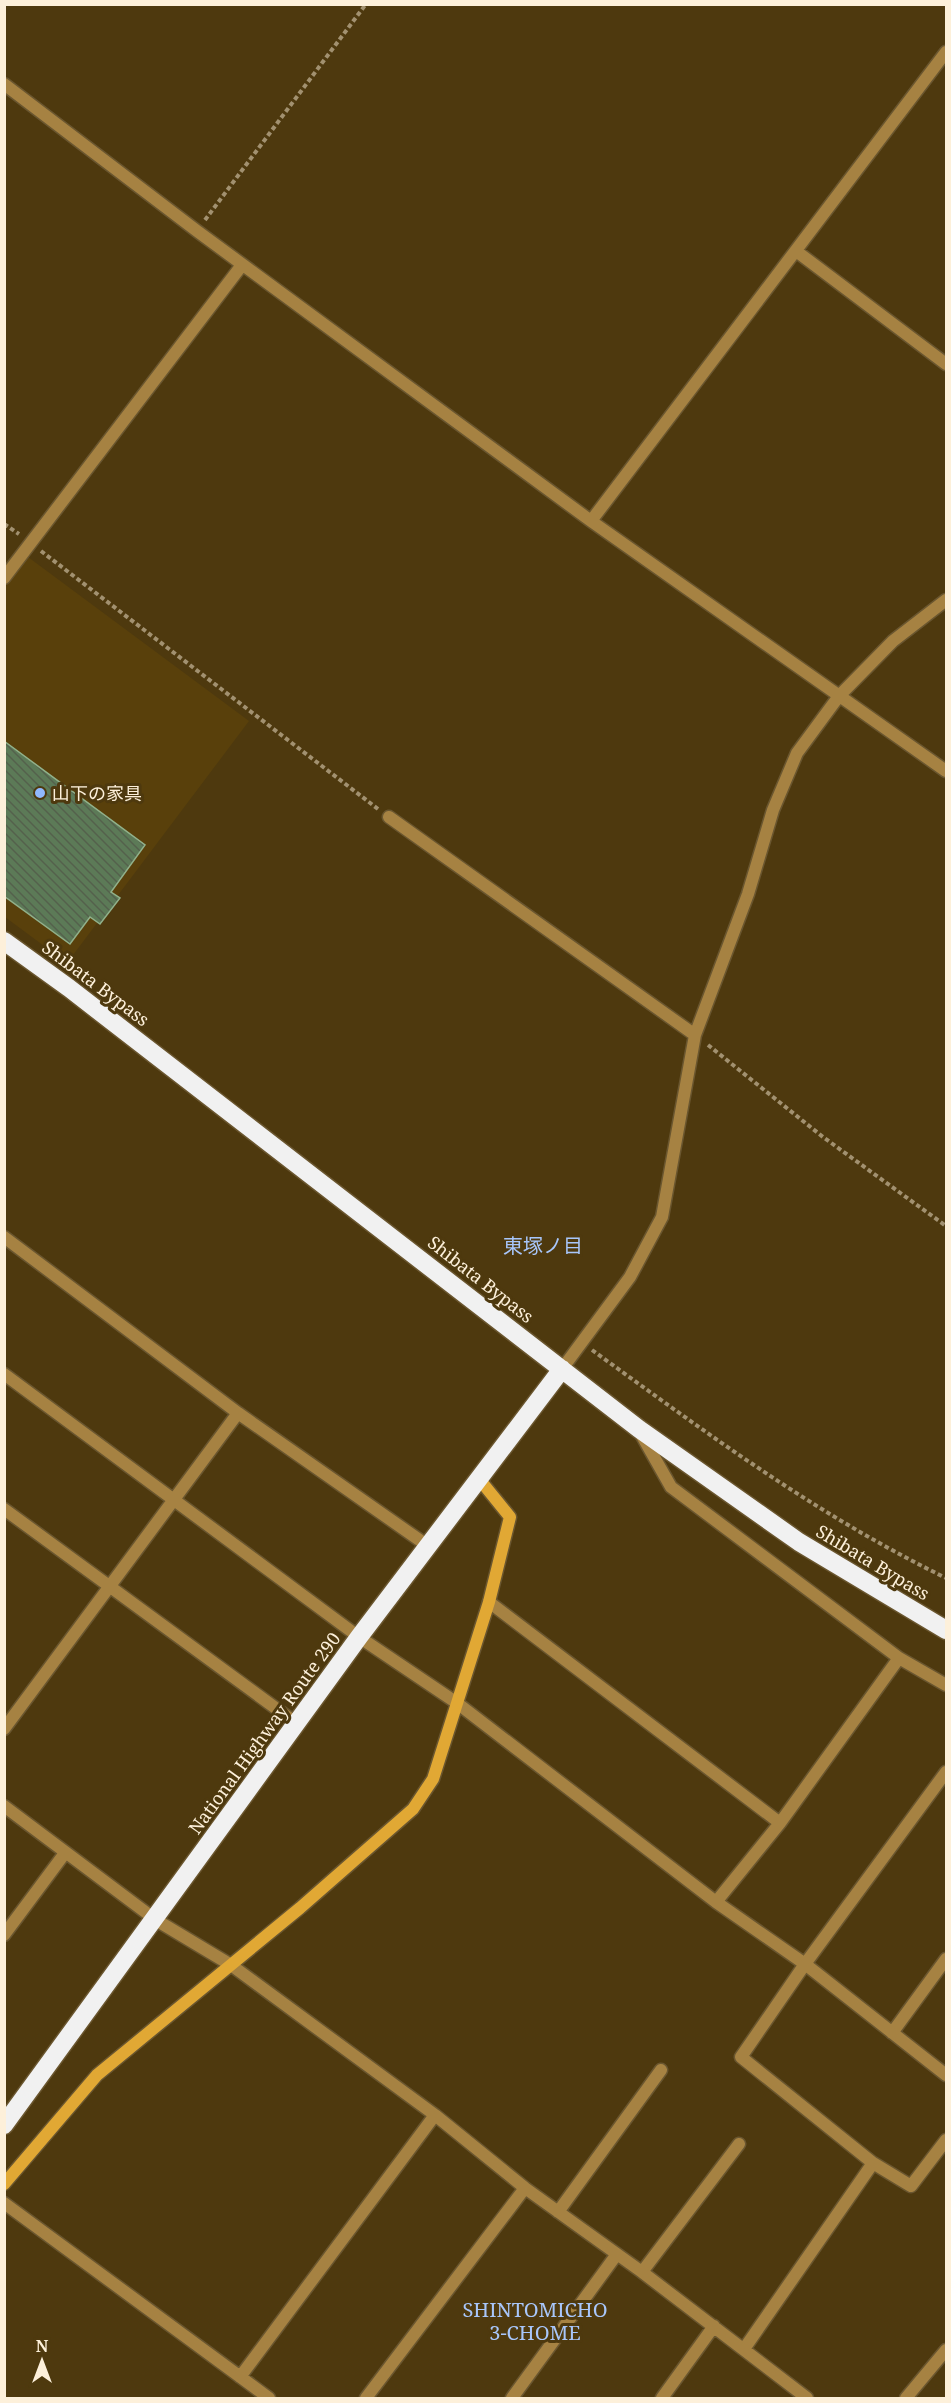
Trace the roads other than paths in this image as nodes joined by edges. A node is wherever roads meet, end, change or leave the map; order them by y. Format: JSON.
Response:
{"nodes":[{"id":1,"x":946,"y":52,"type":"edge"},
{"id":2,"x":4,"y":84,"type":"edge"},
{"id":3,"x":796,"y":251,"type":"junction"},
{"id":4,"x":242,"y":265,"type":"junction"},
{"id":5,"x":946,"y":364,"type":"edge"},
{"id":6,"x":591,"y":521,"type":"junction"},
{"id":7,"x":4,"y":578,"type":"edge"},
{"id":8,"x":946,"y":600,"type":"edge"},
{"id":9,"x":838,"y":696,"type":"junction"},
{"id":10,"x":946,"y":771,"type":"edge"},
{"id":11,"x":388,"y":817,"type":"road end"},
{"id":12,"x":4,"y":941,"type":"edge"},
{"id":13,"x":695,"y":1035,"type":"junction"},
{"id":14,"x":4,"y":1238,"type":"edge"},
{"id":15,"x":562,"y":1368,"type":"junction"},
{"id":16,"x":4,"y":1374,"type":"edge"},
{"id":17,"x":238,"y":1413,"type":"junction"},
{"id":18,"x":639,"y":1429,"type":"junction"},
{"id":19,"x":480,"y":1480,"type":"junction"},
{"id":20,"x":175,"y":1500,"type":"junction"},
{"id":21,"x":6,"y":1514,"type":"edge"},
{"id":22,"x":428,"y":1546,"type":"junction"},
{"id":23,"x":110,"y":1588,"type":"junction"},
{"id":24,"x":489,"y":1602,"type":"junction"},
{"id":25,"x":946,"y":1630,"type":"edge"},
{"id":26,"x":360,"y":1637,"type":"junction"},
{"id":27,"x":899,"y":1658,"type":"junction"},
{"id":28,"x":946,"y":1685,"type":"edge"},
{"id":29,"x":458,"y":1703,"type":"junction"},
{"id":30,"x":296,"y":1723,"type":"junction"},
{"id":31,"x":4,"y":1729,"type":"edge"},
{"id":32,"x":946,"y":1772,"type":"edge"},
{"id":33,"x":4,"y":1806,"type":"edge"},
{"id":34,"x":780,"y":1823,"type":"junction"},
{"id":35,"x":64,"y":1853,"type":"junction"},
{"id":36,"x":716,"y":1902,"type":"junction"},
{"id":37,"x":156,"y":1920,"type":"junction"},
{"id":38,"x":4,"y":1935,"type":"edge"},
{"id":39,"x":946,"y":1959,"type":"edge"},
{"id":40,"x":805,"y":1964,"type":"junction"},
{"id":41,"x":231,"y":1965,"type":"junction"},
{"id":42,"x":892,"y":2033,"type":"junction"},
{"id":43,"x":662,"y":2070,"type":"dead end"},
{"id":44,"x":946,"y":2075,"type":"edge"},
{"id":45,"x":435,"y":2115,"type":"junction"},
{"id":46,"x":4,"y":2125,"type":"edge"},
{"id":47,"x":946,"y":2140,"type":"edge"},
{"id":48,"x":739,"y":2144,"type":"dead end"},
{"id":49,"x":873,"y":2163,"type":"junction"},
{"id":50,"x":4,"y":2184,"type":"edge"},
{"id":51,"x":525,"y":2188,"type":"junction"},
{"id":52,"x":4,"y":2204,"type":"edge"},
{"id":53,"x":558,"y":2212,"type":"junction"},
{"id":54,"x":617,"y":2254,"type":"junction"},
{"id":55,"x":642,"y":2272,"type":"junction"},
{"id":56,"x":714,"y":2326,"type":"junction"},
{"id":57,"x":744,"y":2349,"type":"junction"},
{"id":58,"x":946,"y":2350,"type":"edge"},
{"id":59,"x":240,"y":2378,"type":"junction"},
{"id":60,"x":268,"y":2398,"type":"edge"},
{"id":61,"x":366,"y":2398,"type":"edge"},
{"id":62,"x":512,"y":2398,"type":"edge"},
{"id":63,"x":662,"y":2398,"type":"edge"},
{"id":64,"x":807,"y":2398,"type":"edge"},
{"id":65,"x":906,"y":2398,"type":"edge"}],
"edges":[{"from":1,"to":3,"type":"street"},
{"from":2,"to":4,"type":"street"},
{"from":3,"to":5,"type":"street"},
{"from":3,"to":6,"type":"street"},
{"from":4,"to":6,"type":"street"},
{"from":4,"to":7,"type":"street"},
{"from":6,"to":9,"type":"street"},
{"from":8,"to":9,"type":"street"},
{"from":9,"to":10,"type":"street"},
{"from":9,"to":13,"type":"street"},
{"from":11,"to":13,"type":"street"},
{"from":12,"to":15,"type":"highway","name":"Shibata Bypass"},
{"from":13,"to":15,"type":"street"},
{"from":14,"to":17,"type":"street"},
{"from":15,"to":18,"type":"highway","name":"Shibata Bypass"},
{"from":15,"to":19,"type":"highway","name":"National Highway Route 290"},
{"from":16,"to":20,"type":"street"},
{"from":17,"to":20,"type":"street"},
{"from":17,"to":22,"type":"street"},
{"from":18,"to":25,"type":"highway","name":"Shibata Bypass"},
{"from":18,"to":27,"type":"street"},
{"from":19,"to":22,"type":"highway","name":"National Highway Route 290"},
{"from":19,"to":24,"type":"street"},
{"from":20,"to":23,"type":"street"},
{"from":20,"to":26,"type":"street"},
{"from":21,"to":23,"type":"street"},
{"from":22,"to":26,"type":"highway","name":"National Highway Route 290"},
{"from":23,"to":30,"type":"street"},
{"from":23,"to":31,"type":"street"},
{"from":24,"to":29,"type":"street"},
{"from":24,"to":34,"type":"street"},
{"from":26,"to":29,"type":"street"},
{"from":26,"to":30,"type":"highway","name":"National Highway Route 290"},
{"from":27,"to":28,"type":"street"},
{"from":27,"to":34,"type":"street"},
{"from":29,"to":36,"type":"street"},
{"from":29,"to":41,"type":"street"},
{"from":30,"to":37,"type":"highway","name":"National Highway Route 290"},
{"from":32,"to":40,"type":"street"},
{"from":33,"to":35,"type":"street"},
{"from":34,"to":36,"type":"street"},
{"from":35,"to":37,"type":"street"},
{"from":35,"to":38,"type":"street"},
{"from":36,"to":40,"type":"street"},
{"from":37,"to":41,"type":"street"},
{"from":37,"to":46,"type":"highway","name":"National Highway Route 290"},
{"from":39,"to":42,"type":"street"},
{"from":40,"to":42,"type":"street"},
{"from":40,"to":49,"type":"street"},
{"from":41,"to":45,"type":"street"},
{"from":41,"to":50,"type":"street"},
{"from":42,"to":44,"type":"street"},
{"from":43,"to":53,"type":"street"},
{"from":45,"to":51,"type":"street"},
{"from":45,"to":59,"type":"street"},
{"from":47,"to":49,"type":"street"},
{"from":48,"to":55,"type":"street"},
{"from":49,"to":57,"type":"street"},
{"from":51,"to":53,"type":"street"},
{"from":51,"to":61,"type":"street"},
{"from":52,"to":59,"type":"street"},
{"from":53,"to":54,"type":"street"},
{"from":54,"to":55,"type":"street"},
{"from":54,"to":62,"type":"street"},
{"from":55,"to":56,"type":"street"},
{"from":56,"to":57,"type":"street"},
{"from":56,"to":63,"type":"street"},
{"from":57,"to":64,"type":"street"},
{"from":58,"to":65,"type":"street"},
{"from":59,"to":60,"type":"street"}]}
